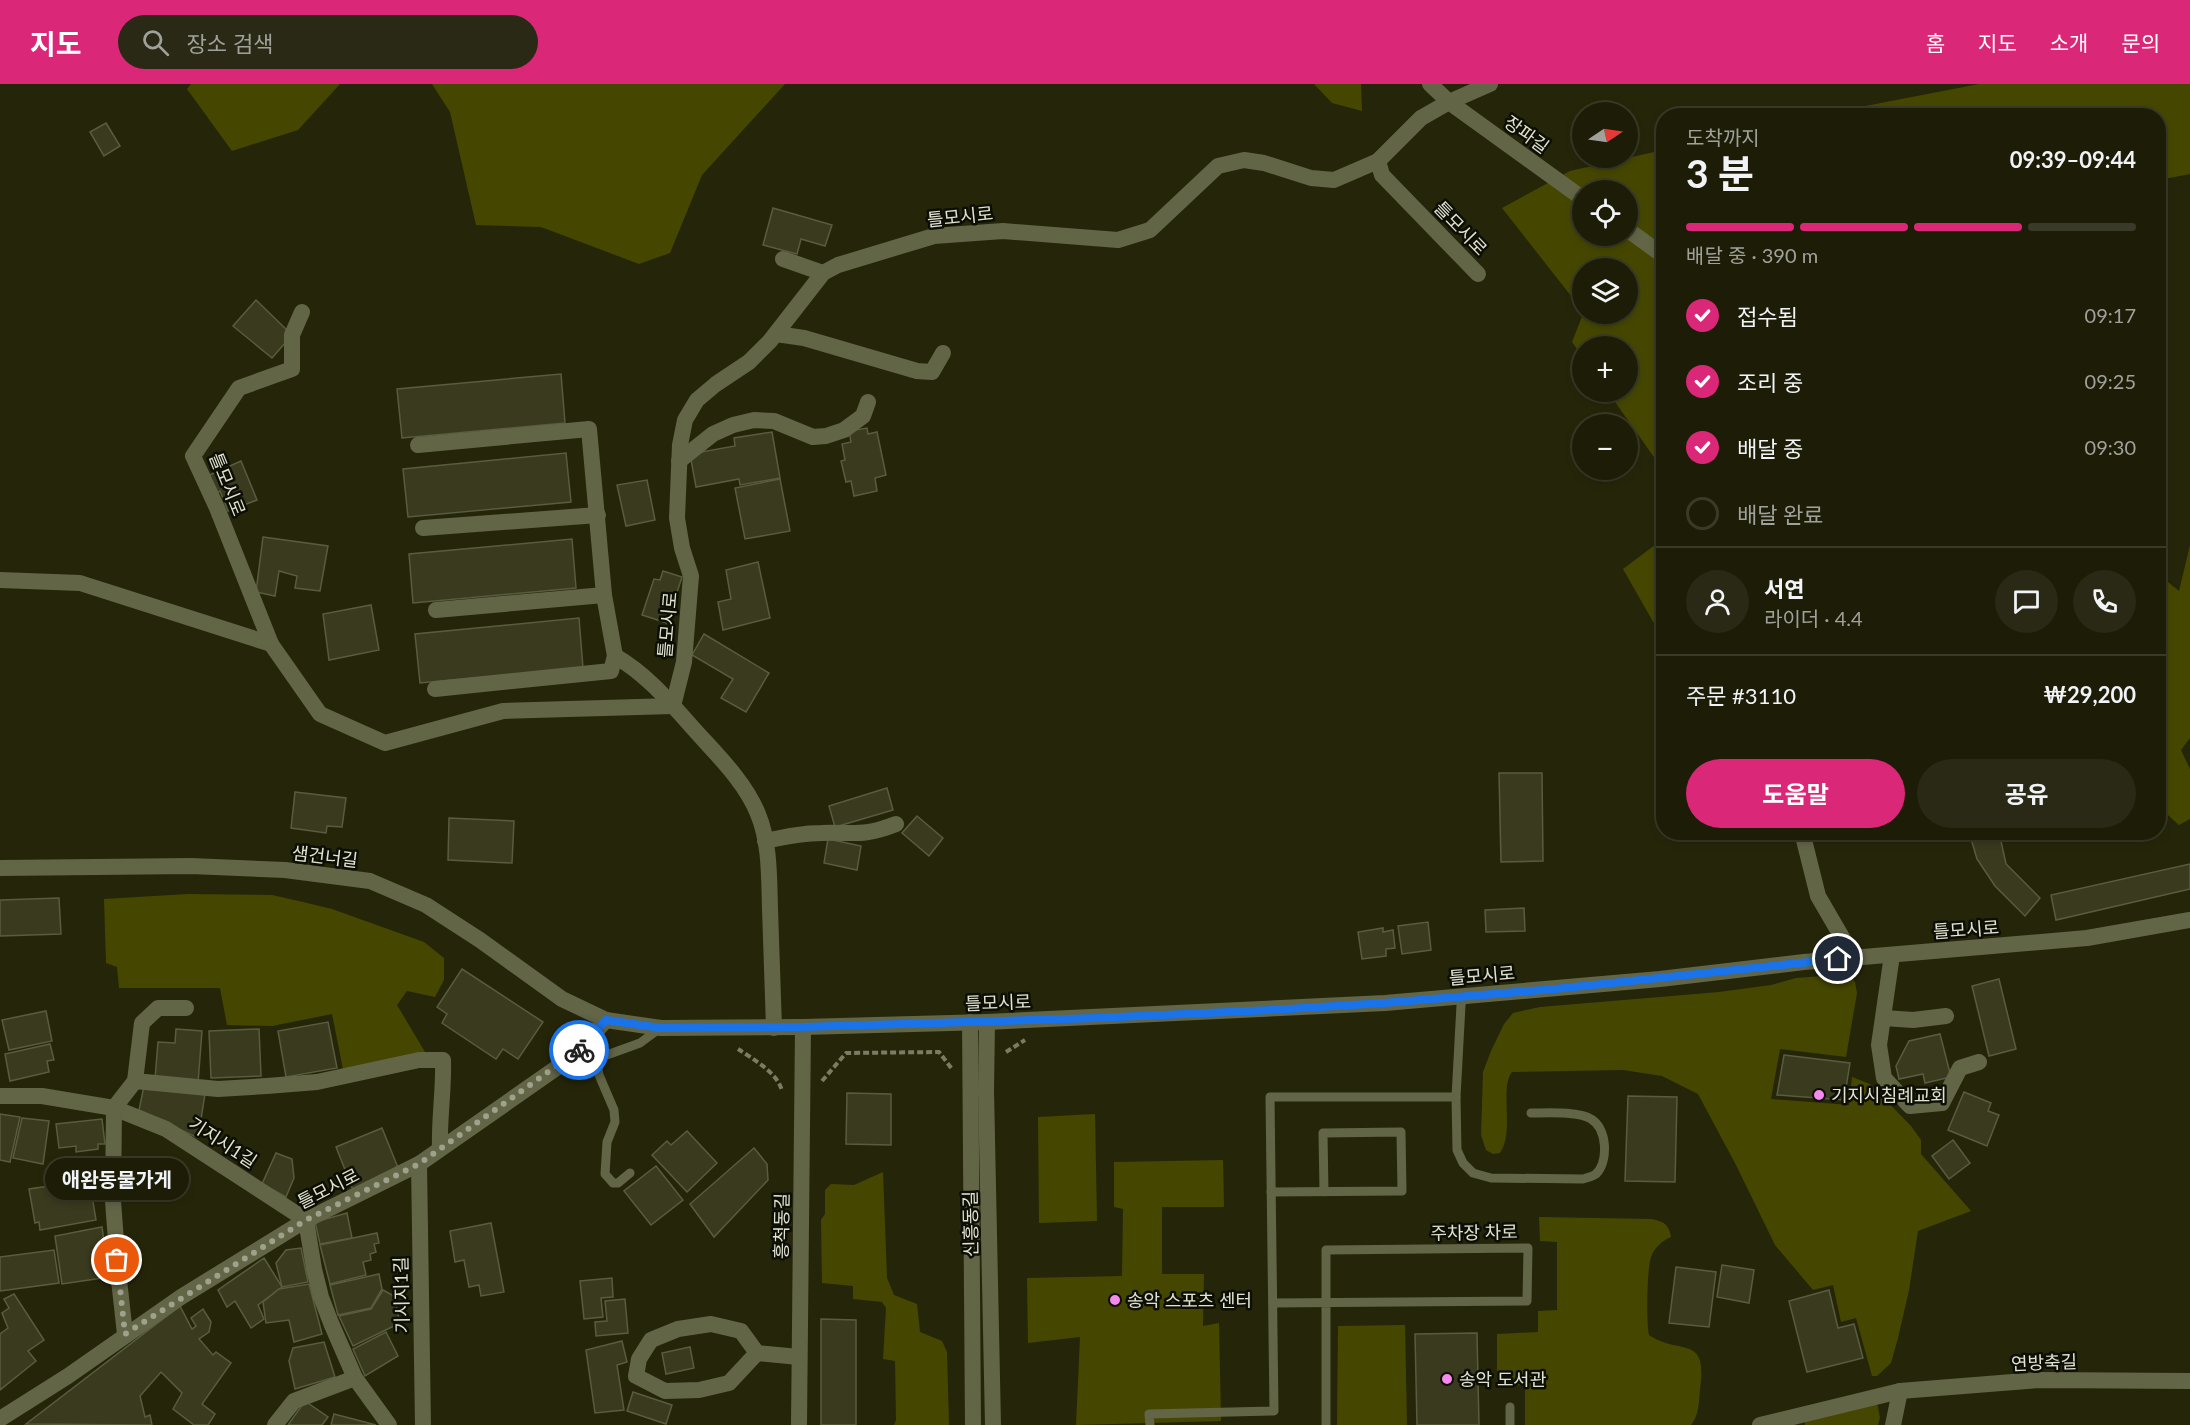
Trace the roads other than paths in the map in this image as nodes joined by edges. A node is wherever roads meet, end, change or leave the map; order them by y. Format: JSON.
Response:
{"nodes":[{"id":1,"x":1430,"y":84,"type":"edge"},
{"id":2,"x":1490,"y":84,"type":"edge"},
{"id":3,"x":1449,"y":102,"type":"junction"},
{"id":4,"x":1378,"y":161,"type":"junction"},
{"id":5,"x":1572,"y":191,"type":"edge"},
{"id":6,"x":1638,"y":237,"type":"edge"},
{"id":7,"x":1656,"y":250,"type":"edge"},
{"id":8,"x":783,"y":259,"type":"dead end"},
{"id":9,"x":823,"y":273,"type":"junction"},
{"id":10,"x":1478,"y":274,"type":"dead end"},
{"id":11,"x":302,"y":312,"type":"dead end"},
{"id":12,"x":776,"y":334,"type":"junction"},
{"id":13,"x":943,"y":353,"type":"dead end"},
{"id":14,"x":868,"y":402,"type":"dead end"},
{"id":15,"x":418,"y":445,"type":"dead end"},
{"id":16,"x":680,"y":461,"type":"junction"},
{"id":17,"x":598,"y":515,"type":"junction"},
{"id":18,"x":423,"y":528,"type":"dead end"},
{"id":19,"x":0,"y":580,"type":"edge"},
{"id":20,"x":603,"y":595,"type":"junction"},
{"id":21,"x":436,"y":610,"type":"dead end"},
{"id":22,"x":271,"y":644,"type":"junction"},
{"id":23,"x":615,"y":656,"type":"junction"},
{"id":24,"x":435,"y":689,"type":"dead end"},
{"id":25,"x":673,"y":706,"type":"junction"},
{"id":26,"x":896,"y":824,"type":"dead end"},
{"id":27,"x":1804,"y":840,"type":"edge"},
{"id":28,"x":765,"y":841,"type":"junction"},
{"id":29,"x":0,"y":868,"type":"edge"},
{"id":30,"x":2190,"y":920,"type":"edge"},
{"id":31,"x":1892,"y":954,"type":"junction"},
{"id":32,"x":1854,"y":958,"type":"junction"},
{"id":33,"x":1463,"y":997,"type":"junction"},
{"id":34,"x":186,"y":1008,"type":"dead end"},
{"id":35,"x":1946,"y":1016,"type":"dead end"},
{"id":36,"x":1884,"y":1017,"type":"junction"},
{"id":37,"x":606,"y":1020,"type":"junction"},
{"id":38,"x":979,"y":1022,"type":"junction"},
{"id":39,"x":803,"y":1027,"type":"junction"},
{"id":40,"x":661,"y":1028,"type":"junction"},
{"id":41,"x":774,"y":1028,"type":"junction"},
{"id":42,"x":1979,"y":1062,"type":"dead end"},
{"id":43,"x":135,"y":1081,"type":"junction"},
{"id":44,"x":0,"y":1096,"type":"edge"},
{"id":45,"x":1456,"y":1097,"type":"junction"},
{"id":46,"x":114,"y":1108,"type":"junction"},
{"id":47,"x":1531,"y":1113,"type":"dead end"},
{"id":48,"x":440,"y":1148,"type":"junction"},
{"id":49,"x":419,"y":1164,"type":"junction"},
{"id":50,"x":630,"y":1173,"type":"dead end"},
{"id":51,"x":1271,"y":1192,"type":"junction"},
{"id":52,"x":1324,"y":1192,"type":"junction"},
{"id":53,"x":306,"y":1220,"type":"junction"},
{"id":54,"x":1327,"y":1302,"type":"junction"},
{"id":55,"x":1273,"y":1303,"type":"junction"},
{"id":56,"x":125,"y":1334,"type":"junction"},
{"id":57,"x":757,"y":1353,"type":"junction"},
{"id":58,"x":799,"y":1357,"type":"junction"},
{"id":59,"x":356,"y":1378,"type":"junction"},
{"id":60,"x":2190,"y":1380,"type":"edge"},
{"id":61,"x":1900,"y":1391,"type":"junction"},
{"id":62,"x":1510,"y":1407,"type":"dead end"},
{"id":63,"x":13,"y":1419,"type":"edge"},
{"id":64,"x":275,"y":1425,"type":"edge"},
{"id":65,"x":389,"y":1425,"type":"edge"},
{"id":66,"x":423,"y":1425,"type":"edge"},
{"id":67,"x":799,"y":1425,"type":"edge"},
{"id":68,"x":973,"y":1425,"type":"edge"},
{"id":69,"x":993,"y":1425,"type":"edge"},
{"id":70,"x":1150,"y":1425,"type":"edge"},
{"id":71,"x":1326,"y":1425,"type":"edge"},
{"id":72,"x":1510,"y":1425,"type":"edge"},
{"id":73,"x":1760,"y":1425,"type":"edge"},
{"id":74,"x":1893,"y":1425,"type":"edge"}],
"edges":[{"from":1,"to":3,"type":"street","name":"장파길"},
{"from":2,"to":3,"type":"street"},
{"from":3,"to":4,"type":"street"},
{"from":3,"to":5,"type":"street","name":"장파길"},
{"from":4,"to":9,"type":"street","name":"틀모시로"},
{"from":4,"to":10,"type":"street","name":"틀모시로"},
{"from":6,"to":7,"type":"street"},
{"from":8,"to":9,"type":"street"},
{"from":9,"to":12,"type":"street","name":"틀모시로"},
{"from":11,"to":22,"type":"street","name":"틀모시로"},
{"from":12,"to":13,"type":"street"},
{"from":12,"to":16,"type":"street","name":"틀모시로"},
{"from":14,"to":16,"type":"street"},
{"from":15,"to":17,"type":"street"},
{"from":16,"to":25,"type":"street","name":"틀모시로"},
{"from":17,"to":18,"type":"street"},
{"from":17,"to":20,"type":"street"},
{"from":19,"to":22,"type":"street"},
{"from":20,"to":21,"type":"street"},
{"from":20,"to":23,"type":"street"},
{"from":22,"to":25,"type":"street","name":"틀모시로"},
{"from":23,"to":24,"type":"street"},
{"from":23,"to":25,"type":"street"},
{"from":25,"to":28,"type":"street"},
{"from":26,"to":28,"type":"street"},
{"from":27,"to":32,"type":"street"},
{"from":28,"to":41,"type":"street"},
{"from":29,"to":37,"type":"street","name":"샘건너길"},
{"from":30,"to":31,"type":"street","name":"틀모시로"},
{"from":31,"to":32,"type":"street","name":"틀모시로"},
{"from":31,"to":36,"type":"street"},
{"from":32,"to":33,"type":"street","name":"틀모시로"},
{"from":33,"to":38,"type":"street","name":"틀모시로"},
{"from":33,"to":45,"type":"lane"},
{"from":34,"to":43,"type":"street"},
{"from":35,"to":36,"type":"street"},
{"from":36,"to":42,"type":"street"},
{"from":37,"to":40,"type":"street","name":"틀모시로"},
{"from":37,"to":48,"type":"street","name":"틀모시로"},
{"from":38,"to":39,"type":"street","name":"틀모시로"},
{"from":38,"to":68,"type":"street"},
{"from":38,"to":69,"type":"street","name":"신흥동길"},
{"from":39,"to":41,"type":"street","name":"틀모시로"},
{"from":39,"to":58,"type":"street","name":"흥척동길"},
{"from":40,"to":41,"type":"street","name":"틀모시로"},
{"from":40,"to":50,"type":"lane"},
{"from":43,"to":46,"type":"street"},
{"from":43,"to":48,"type":"street"},
{"from":44,"to":46,"type":"street","name":"기지시1길"},
{"from":45,"to":47,"type":"lane"},
{"from":45,"to":51,"type":"lane"},
{"from":46,"to":53,"type":"street","name":"기지시1길"},
{"from":46,"to":56,"type":"street"},
{"from":48,"to":49,"type":"street","name":"틀모시로"},
{"from":49,"to":53,"type":"street","name":"틀모시로"},
{"from":49,"to":66,"type":"street","name":"기시지1길"},
{"from":51,"to":52,"type":"lane"},
{"from":51,"to":55,"type":"lane"},
{"from":52,"to":52,"type":"lane"},
{"from":53,"to":56,"type":"street","name":"틀모시로"},
{"from":53,"to":59,"type":"street"},
{"from":54,"to":54,"type":"lane","name":"주차장 차로"},
{"from":54,"to":55,"type":"lane","name":"주차장 차로"},
{"from":54,"to":71,"type":"lane","name":"주차장 차로"},
{"from":55,"to":70,"type":"lane"},
{"from":56,"to":63,"type":"street","name":"틀모시로"},
{"from":57,"to":57,"type":"street"},
{"from":57,"to":58,"type":"street"},
{"from":58,"to":67,"type":"street","name":"흥척동길"},
{"from":59,"to":64,"type":"street"},
{"from":59,"to":65,"type":"street"},
{"from":60,"to":61,"type":"street","name":"연방축길"},
{"from":61,"to":73,"type":"street","name":"연방축길"},
{"from":61,"to":74,"type":"street"},
{"from":62,"to":72,"type":"lane"}]}
